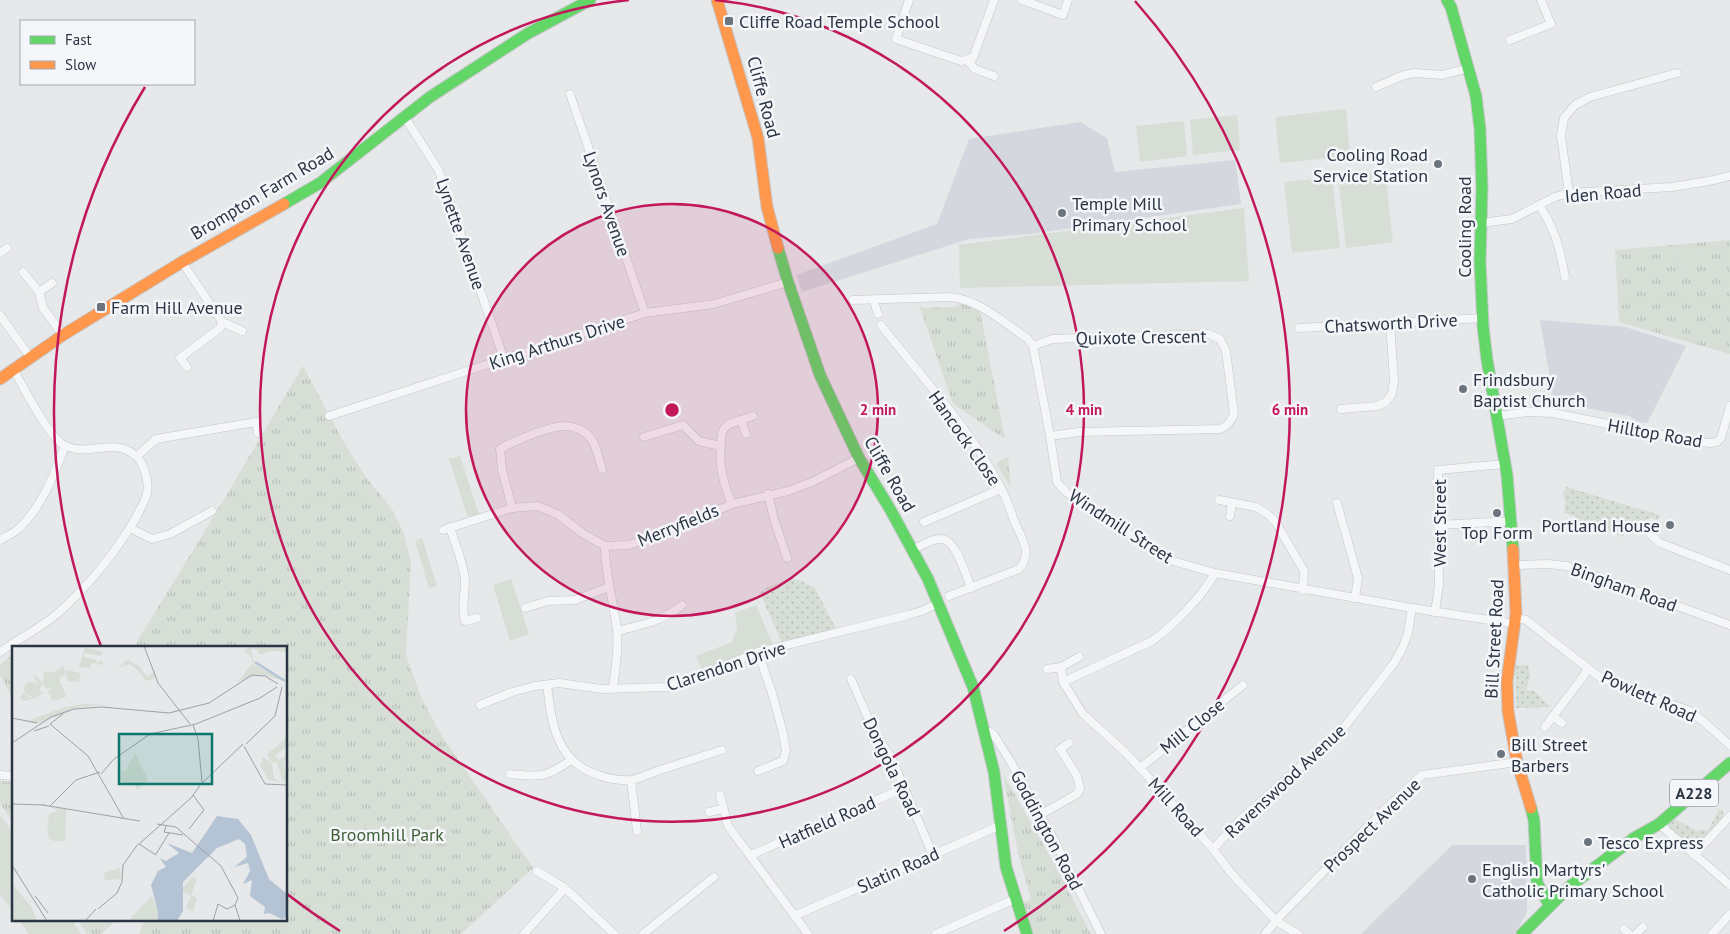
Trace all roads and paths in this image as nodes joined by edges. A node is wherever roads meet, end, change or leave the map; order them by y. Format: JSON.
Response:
{"nodes":[{"id":1,"x":590,"y":0,"type":"edge"},
{"id":2,"x":717,"y":0,"type":"edge"},
{"id":3,"x":909,"y":0,"type":"edge"},
{"id":4,"x":994,"y":0,"type":"edge"},
{"id":5,"x":1022,"y":0,"type":"edge"},
{"id":6,"x":1068,"y":0,"type":"edge"},
{"id":7,"x":1447,"y":0,"type":"edge"},
{"id":8,"x":1541,"y":0,"type":"edge"},
{"id":9,"x":1510,"y":40,"type":"dead end"},
{"id":10,"x":967,"y":60,"type":"junction"},
{"id":11,"x":1469,"y":68,"type":"junction"},
{"id":12,"x":1677,"y":73,"type":"dead end"},
{"id":13,"x":994,"y":76,"type":"dead end"},
{"id":14,"x":1376,"y":87,"type":"dead end"},
{"id":15,"x":570,"y":94,"type":"dead end"},
{"id":16,"x":404,"y":116,"type":"junction"},
{"id":17,"x":1730,"y":176,"type":"edge"},
{"id":18,"x":1569,"y":193,"type":"junction"},
{"id":19,"x":1539,"y":205,"type":"junction"},
{"id":20,"x":1481,"y":223,"type":"junction"},
{"id":21,"x":182,"y":262,"type":"junction"},
{"id":22,"x":23,"y":272,"type":"dead end"},
{"id":23,"x":1565,"y":277,"type":"dead end"},
{"id":24,"x":788,"y":282,"type":"junction"},
{"id":25,"x":52,"y":283,"type":"dead end"},
{"id":26,"x":39,"y":292,"type":"junction"},
{"id":27,"x":873,"y":299,"type":"junction"},
{"id":28,"x":853,"y":300,"type":"dead end"},
{"id":29,"x":645,"y":313,"type":"junction"},
{"id":30,"x":878,"y":314,"type":"dead end"},
{"id":31,"x":0,"y":315,"type":"edge"},
{"id":32,"x":1483,"y":318,"type":"junction"},
{"id":33,"x":222,"y":322,"type":"junction"},
{"id":34,"x":1390,"y":323,"type":"junction"},
{"id":35,"x":881,"y":325,"type":"dead end"},
{"id":36,"x":1299,"y":328,"type":"dead end"},
{"id":37,"x":242,"y":332,"type":"dead end"},
{"id":38,"x":63,"y":336,"type":"junction"},
{"id":39,"x":1033,"y":346,"type":"junction"},
{"id":40,"x":30,"y":357,"type":"junction"},
{"id":41,"x":504,"y":358,"type":"junction"},
{"id":42,"x":186,"y":367,"type":"dead end"},
{"id":43,"x":13,"y":369,"type":"junction"},
{"id":44,"x":0,"y":379,"type":"edge"},
{"id":45,"x":1730,"y":406,"type":"edge"},
{"id":46,"x":1341,"y":409,"type":"dead end"},
{"id":47,"x":329,"y":416,"type":"dead end"},
{"id":48,"x":753,"y":416,"type":"dead end"},
{"id":49,"x":1497,"y":416,"type":"junction"},
{"id":50,"x":741,"y":420,"type":"junction"},
{"id":51,"x":258,"y":433,"type":"dead end"},
{"id":52,"x":746,"y":434,"type":"dead end"},
{"id":53,"x":1050,"y":436,"type":"junction"},
{"id":54,"x":644,"y":437,"type":"dead end"},
{"id":55,"x":65,"y":446,"type":"junction"},
{"id":56,"x":720,"y":446,"type":"junction"},
{"id":57,"x":137,"y":456,"type":"junction"},
{"id":58,"x":859,"y":458,"type":"junction"},
{"id":59,"x":1504,"y":461,"type":"junction"},
{"id":60,"x":602,"y":469,"type":"dead end"},
{"id":61,"x":1001,"y":489,"type":"junction"},
{"id":62,"x":768,"y":494,"type":"junction"},
{"id":63,"x":1219,"y":500,"type":"dead end"},
{"id":64,"x":1232,"y":502,"type":"junction"},
{"id":65,"x":1337,"y":503,"type":"dead end"},
{"id":66,"x":732,"y":504,"type":"junction"},
{"id":67,"x":512,"y":508,"type":"junction"},
{"id":68,"x":212,"y":511,"type":"dead end"},
{"id":69,"x":1230,"y":516,"type":"dead end"},
{"id":70,"x":1512,"y":521,"type":"junction"},
{"id":71,"x":924,"y":522,"type":"dead end"},
{"id":72,"x":1438,"y":525,"type":"junction"},
{"id":73,"x":130,"y":528,"type":"junction"},
{"id":74,"x":1651,"y":535,"type":"dead end"},
{"id":75,"x":0,"y":540,"type":"edge"},
{"id":76,"x":605,"y":546,"type":"junction"},
{"id":77,"x":912,"y":550,"type":"junction"},
{"id":78,"x":787,"y":558,"type":"dead end"},
{"id":79,"x":1514,"y":565,"type":"junction"},
{"id":80,"x":1730,"y":570,"type":"edge"},
{"id":81,"x":1215,"y":573,"type":"junction"},
{"id":82,"x":609,"y":587,"type":"junction"},
{"id":83,"x":971,"y":588,"type":"junction"},
{"id":84,"x":1303,"y":590,"type":"junction"},
{"id":85,"x":1355,"y":598,"type":"junction"},
{"id":86,"x":944,"y":600,"type":"junction"},
{"id":87,"x":682,"y":605,"type":"dead end"},
{"id":88,"x":525,"y":608,"type":"dead end"},
{"id":89,"x":1412,"y":608,"type":"junction"},
{"id":90,"x":1435,"y":612,"type":"junction"},
{"id":91,"x":477,"y":618,"type":"dead end"},
{"id":92,"x":1516,"y":621,"type":"junction"},
{"id":93,"x":1730,"y":625,"type":"edge"},
{"id":94,"x":617,"y":631,"type":"junction"},
{"id":95,"x":0,"y":652,"type":"edge"},
{"id":96,"x":758,"y":652,"type":"junction"},
{"id":97,"x":1079,"y":657,"type":"dead end"},
{"id":98,"x":1587,"y":666,"type":"junction"},
{"id":99,"x":1047,"y":669,"type":"dead end"},
{"id":100,"x":1062,"y":674,"type":"junction"},
{"id":101,"x":851,"y":679,"type":"dead end"},
{"id":102,"x":547,"y":685,"type":"junction"},
{"id":103,"x":1243,"y":685,"type":"dead end"},
{"id":104,"x":613,"y":689,"type":"junction"},
{"id":105,"x":480,"y":705,"type":"dead end"},
{"id":106,"x":1553,"y":716,"type":"junction"},
{"id":107,"x":1562,"y":723,"type":"dead end"},
{"id":108,"x":1545,"y":727,"type":"dead end"},
{"id":109,"x":986,"y":732,"type":"junction"},
{"id":110,"x":1069,"y":743,"type":"dead end"},
{"id":111,"x":1730,"y":745,"type":"edge"},
{"id":112,"x":722,"y":750,"type":"dead end"},
{"id":113,"x":571,"y":760,"type":"junction"},
{"id":114,"x":1517,"y":762,"type":"junction"},
{"id":115,"x":1730,"y":763,"type":"edge"},
{"id":116,"x":1140,"y":768,"type":"junction"},
{"id":117,"x":758,"y":771,"type":"dead end"},
{"id":118,"x":510,"y":774,"type":"dead end"},
{"id":119,"x":631,"y":780,"type":"junction"},
{"id":120,"x":904,"y":788,"type":"junction"},
{"id":121,"x":720,"y":795,"type":"dead end"},
{"id":122,"x":723,"y":809,"type":"junction"},
{"id":123,"x":709,"y":812,"type":"dead end"},
{"id":124,"x":1040,"y":815,"type":"junction"},
{"id":125,"x":1730,"y":816,"type":"edge"},
{"id":126,"x":1659,"y":824,"type":"junction"},
{"id":127,"x":1001,"y":825,"type":"junction"},
{"id":128,"x":637,"y":831,"type":"dead end"},
{"id":129,"x":1213,"y":849,"type":"junction"},
{"id":130,"x":933,"y":854,"type":"junction"},
{"id":131,"x":751,"y":855,"type":"junction"},
{"id":132,"x":1694,"y":855,"type":"junction"},
{"id":133,"x":538,"y":872,"type":"dead end"},
{"id":134,"x":714,"y":877,"type":"dead end"},
{"id":135,"x":1730,"y":885,"type":"edge"},
{"id":136,"x":565,"y":888,"type":"junction"},
{"id":137,"x":1015,"y":899,"type":"junction"},
{"id":138,"x":1550,"y":906,"type":"junction"},
{"id":139,"x":1730,"y":914,"type":"edge"},
{"id":140,"x":794,"y":916,"type":"junction"},
{"id":141,"x":1276,"y":921,"type":"junction"},
{"id":142,"x":1643,"y":927,"type":"dead end"},
{"id":143,"x":524,"y":934,"type":"edge"},
{"id":144,"x":614,"y":934,"type":"edge"},
{"id":145,"x":644,"y":934,"type":"edge"},
{"id":146,"x":808,"y":934,"type":"edge"},
{"id":147,"x":936,"y":934,"type":"edge"},
{"id":148,"x":1027,"y":934,"type":"edge"},
{"id":149,"x":1101,"y":934,"type":"edge"},
{"id":150,"x":1265,"y":934,"type":"edge"},
{"id":151,"x":1298,"y":934,"type":"edge"},
{"id":152,"x":1522,"y":934,"type":"edge"},
{"id":153,"x":1636,"y":934,"type":"edge"},
{"id":154,"x":1712,"y":934,"type":"edge"}],
"edges":[{"from":1,"to":16,"type":"main road","name":"Brompton Farm Road"},
{"from":2,"to":24,"type":"main road","name":"Cliffe Road"},
{"from":3,"to":10,"type":"street"},
{"from":4,"to":10,"type":"street"},
{"from":5,"to":6,"type":"street"},
{"from":7,"to":11,"type":"main road","name":"Cooling Road"},
{"from":8,"to":9,"type":"street"},
{"from":10,"to":13,"type":"street"},
{"from":11,"to":14,"type":"street"},
{"from":11,"to":20,"type":"main road","name":"Cooling Road"},
{"from":12,"to":18,"type":"street"},
{"from":15,"to":29,"type":"street","name":"Lynors Avenue"},
{"from":16,"to":21,"type":"main road","name":"Brompton Farm Road"},
{"from":16,"to":41,"type":"street","name":"Lynette Avenue"},
{"from":17,"to":18,"type":"street","name":"Iden Road"},
{"from":18,"to":19,"type":"street","name":"Iden Road"},
{"from":19,"to":20,"type":"street","name":"Iden Road"},
{"from":19,"to":23,"type":"street"},
{"from":20,"to":32,"type":"main road","name":"Cooling Road"},
{"from":21,"to":33,"type":"street"},
{"from":21,"to":38,"type":"main road","name":"Brompton Farm Road"},
{"from":22,"to":26,"type":"street"},
{"from":24,"to":29,"type":"street","name":"King Arthurs Drive"},
{"from":24,"to":58,"type":"main road","name":"Cliffe Road"},
{"from":25,"to":26,"type":"street"},
{"from":26,"to":38,"type":"street"},
{"from":27,"to":28,"type":"street"},
{"from":27,"to":30,"type":"street"},
{"from":27,"to":39,"type":"street"},
{"from":29,"to":41,"type":"street","name":"King Arthurs Drive"},
{"from":31,"to":40,"type":"street"},
{"from":32,"to":34,"type":"street","name":"Chatsworth Drive"},
{"from":32,"to":49,"type":"main road","name":"Cooling Road"},
{"from":33,"to":37,"type":"street"},
{"from":33,"to":42,"type":"street"},
{"from":34,"to":36,"type":"street","name":"Chatsworth Drive"},
{"from":34,"to":46,"type":"street"},
{"from":35,"to":61,"type":"street","name":"Hancock Close"},
{"from":38,"to":40,"type":"main road","name":"Brompton Farm Road"},
{"from":39,"to":53,"type":"street","name":"Windmill Street"},
{"from":39,"to":53,"type":"street","name":"Quixote Crescent"},
{"from":40,"to":43,"type":"main road","name":"Brompton Farm Road"},
{"from":41,"to":47,"type":"street","name":"King Arthurs Drive"},
{"from":43,"to":44,"type":"main road","name":"Brompton Farm Road"},
{"from":43,"to":55,"type":"street"},
{"from":45,"to":49,"type":"street","name":"Hilltop Road"},
{"from":48,"to":50,"type":"street"},
{"from":49,"to":59,"type":"main road","name":"Cooling Road"},
{"from":50,"to":52,"type":"street"},
{"from":50,"to":56,"type":"street"},
{"from":51,"to":57,"type":"street"},
{"from":53,"to":81,"type":"street","name":"Windmill Street"},
{"from":54,"to":56,"type":"street"},
{"from":55,"to":57,"type":"street"},
{"from":55,"to":75,"type":"street"},
{"from":56,"to":66,"type":"street"},
{"from":57,"to":73,"type":"street"},
{"from":58,"to":62,"type":"street","name":"Merryfields"},
{"from":58,"to":77,"type":"main road","name":"Cliffe Road"},
{"from":59,"to":70,"type":"main road","name":"Bill Street Road"},
{"from":59,"to":72,"type":"street","name":"West Street"},
{"from":60,"to":67,"type":"street"},
{"from":61,"to":71,"type":"street"},
{"from":61,"to":83,"type":"street","name":"Hancock Close"},
{"from":62,"to":66,"type":"street","name":"Merryfields"},
{"from":62,"to":78,"type":"street"},
{"from":63,"to":64,"type":"street"},
{"from":64,"to":69,"type":"street"},
{"from":64,"to":84,"type":"street"},
{"from":65,"to":85,"type":"street"},
{"from":66,"to":76,"type":"street","name":"Merryfields"},
{"from":67,"to":76,"type":"street"},
{"from":67,"to":91,"type":"street"},
{"from":68,"to":73,"type":"street"},
{"from":70,"to":72,"type":"street"},
{"from":70,"to":79,"type":"main road","name":"Bill Street Road"},
{"from":72,"to":90,"type":"street","name":"West Street"},
{"from":73,"to":95,"type":"street"},
{"from":74,"to":80,"type":"street"},
{"from":76,"to":82,"type":"street"},
{"from":77,"to":83,"type":"street"},
{"from":77,"to":86,"type":"main road","name":"Cliffe Road"},
{"from":79,"to":92,"type":"main road","name":"Bill Street Road"},
{"from":79,"to":93,"type":"street","name":"Bingham Road"},
{"from":81,"to":84,"type":"street","name":"Windmill Street"},
{"from":81,"to":100,"type":"street"},
{"from":82,"to":88,"type":"street"},
{"from":82,"to":94,"type":"street"},
{"from":83,"to":86,"type":"street","name":"Hancock Close"},
{"from":84,"to":85,"type":"street","name":"Windmill Street"},
{"from":85,"to":89,"type":"street","name":"Windmill Street"},
{"from":86,"to":96,"type":"street","name":"Clarendon Drive"},
{"from":86,"to":109,"type":"main road","name":"Cliffe Road"},
{"from":87,"to":94,"type":"street"},
{"from":89,"to":90,"type":"street","name":"Windmill Street"},
{"from":89,"to":129,"type":"street","name":"Ravenswood Avenue"},
{"from":90,"to":92,"type":"street","name":"Windmill Street"},
{"from":92,"to":98,"type":"street","name":"Powlett Road"},
{"from":92,"to":114,"type":"main road","name":"Bill Street Road"},
{"from":94,"to":104,"type":"street"},
{"from":96,"to":104,"type":"street","name":"Clarendon Drive"},
{"from":96,"to":117,"type":"street"},
{"from":97,"to":100,"type":"street"},
{"from":98,"to":106,"type":"street"},
{"from":98,"to":111,"type":"street","name":"Powlett Road"},
{"from":99,"to":100,"type":"street"},
{"from":100,"to":116,"type":"street","name":"Mill Road"},
{"from":101,"to":120,"type":"street","name":"Dongola Road"},
{"from":102,"to":104,"type":"street","name":"Clarendon Drive"},
{"from":102,"to":105,"type":"street","name":"Clarendon Drive"},
{"from":102,"to":113,"type":"street"},
{"from":103,"to":116,"type":"street","name":"Mill Close"},
{"from":106,"to":107,"type":"street"},
{"from":106,"to":108,"type":"street"},
{"from":109,"to":124,"type":"street","name":"Goddington Road"},
{"from":109,"to":127,"type":"main road","name":"Cliffe Road"},
{"from":110,"to":124,"type":"street"},
{"from":112,"to":119,"type":"street"},
{"from":113,"to":118,"type":"street"},
{"from":113,"to":119,"type":"street"},
{"from":114,"to":138,"type":"main road","name":"Bill Street Road"},
{"from":114,"to":141,"type":"street","name":"Prospect Avenue"},
{"from":115,"to":126,"type":"main road","number":"A228"},
{"from":116,"to":129,"type":"street","name":"Mill Road"},
{"from":119,"to":128,"type":"street"},
{"from":120,"to":130,"type":"street","name":"Dongola Road"},
{"from":120,"to":131,"type":"street","name":"Hatfield Road"},
{"from":121,"to":122,"type":"street"},
{"from":122,"to":123,"type":"street"},
{"from":122,"to":131,"type":"street"},
{"from":124,"to":149,"type":"street","name":"Goddington Road"},
{"from":125,"to":132,"type":"street"},
{"from":126,"to":132,"type":"street"},
{"from":126,"to":138,"type":"main road","number":"A228"},
{"from":127,"to":130,"type":"street","name":"Slatin Road"},
{"from":127,"to":137,"type":"main road","name":"Cliffe Road"},
{"from":129,"to":141,"type":"street","name":"Mill Road"},
{"from":130,"to":140,"type":"street","name":"Slatin Road"},
{"from":131,"to":140,"type":"street"},
{"from":132,"to":135,"type":"street"},
{"from":133,"to":136,"type":"street"},
{"from":134,"to":145,"type":"street"},
{"from":136,"to":143,"type":"street"},
{"from":136,"to":144,"type":"street"},
{"from":137,"to":147,"type":"street"},
{"from":137,"to":148,"type":"main road","name":"Cliffe Road"},
{"from":138,"to":152,"type":"main road","number":"A228"},
{"from":139,"to":154,"type":"street"},
{"from":140,"to":146,"type":"street"},
{"from":141,"to":150,"type":"street","name":"Prospect Avenue"},
{"from":141,"to":151,"type":"street","name":"Mill Road"},
{"from":142,"to":153,"type":"street"}]}
